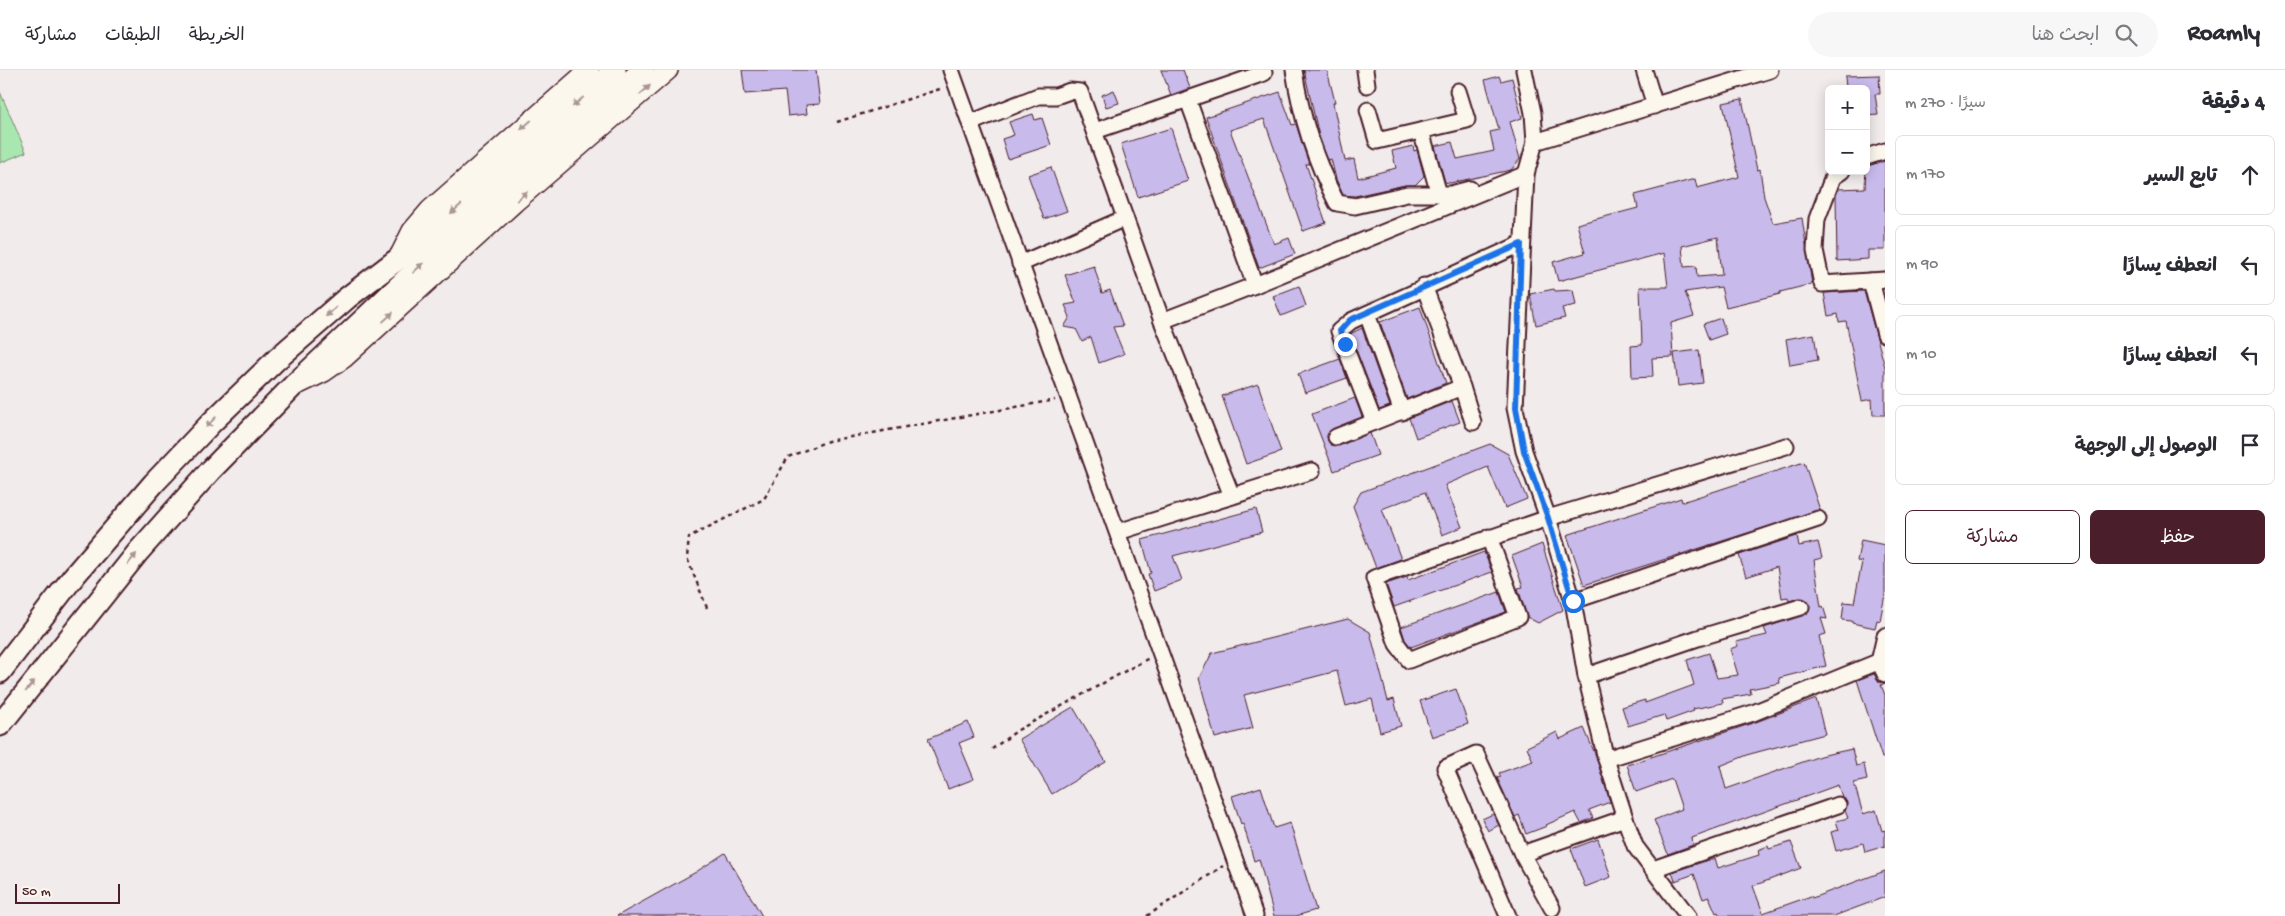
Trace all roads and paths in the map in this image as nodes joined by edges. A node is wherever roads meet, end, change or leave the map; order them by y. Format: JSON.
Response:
{"nodes":[{"id":1,"x":589,"y":70,"type":"edge"},
{"id":2,"x":615,"y":70,"type":"edge"},
{"id":3,"x":643,"y":70,"type":"edge"},
{"id":4,"x":668,"y":70,"type":"edge"},
{"id":5,"x":1294,"y":70,"type":"edge"},
{"id":6,"x":1524,"y":70,"type":"edge"},
{"id":7,"x":1644,"y":70,"type":"edge"},
{"id":8,"x":1770,"y":70,"type":"edge"},
{"id":9,"x":1264,"y":73,"type":"dead end"},
{"id":10,"x":1738,"y":75,"type":"edge"},
{"id":11,"x":953,"y":77,"type":"edge"},
{"id":12,"x":1458,"y":90,"type":"dead end"},
{"id":13,"x":1188,"y":100,"type":"junction"},
{"id":14,"x":1655,"y":106,"type":"junction"},
{"id":15,"x":1368,"y":110,"type":"dead end"},
{"id":16,"x":837,"y":122,"type":"dead end"},
{"id":17,"x":970,"y":123,"type":"junction"},
{"id":18,"x":1094,"y":131,"type":"junction"},
{"id":19,"x":1421,"y":131,"type":"junction"},
{"id":20,"x":1535,"y":142,"type":"junction"},
{"id":21,"x":1885,"y":151,"type":"edge"},
{"id":22,"x":1870,"y":157,"type":"edge"},
{"id":23,"x":1526,"y":174,"type":"junction"},
{"id":24,"x":1836,"y":175,"type":"edge"},
{"id":25,"x":1439,"y":194,"type":"junction"},
{"id":26,"x":1125,"y":218,"type":"junction"},
{"id":27,"x":1521,"y":244,"type":"junction"},
{"id":28,"x":398,"y":259,"type":"junction"},
{"id":29,"x":1020,"y":264,"type":"junction"},
{"id":30,"x":1878,"y":281,"type":"edge"},
{"id":31,"x":1256,"y":285,"type":"junction"},
{"id":32,"x":1424,"y":286,"type":"junction"},
{"id":33,"x":1368,"y":314,"type":"junction"},
{"id":34,"x":1162,"y":321,"type":"junction"},
{"id":35,"x":1885,"y":334,"type":"edge"},
{"id":36,"x":293,"y":386,"type":"junction"},
{"id":37,"x":1462,"y":388,"type":"junction"},
{"id":38,"x":1070,"y":397,"type":"junction"},
{"id":39,"x":1402,"y":412,"type":"junction"},
{"id":40,"x":1374,"y":422,"type":"junction"},
{"id":41,"x":1472,"y":422,"type":"dead end"},
{"id":42,"x":1336,"y":437,"type":"dead end"},
{"id":43,"x":1786,"y":446,"type":"dead end"},
{"id":44,"x":1312,"y":471,"type":"dead end"},
{"id":45,"x":1232,"y":496,"type":"junction"},
{"id":46,"x":1548,"y":518,"type":"junction"},
{"id":47,"x":1818,"y":519,"type":"dead end"},
{"id":48,"x":1118,"y":532,"type":"junction"},
{"id":49,"x":1489,"y":537,"type":"junction"},
{"id":50,"x":1573,"y":601,"type":"junction"},
{"id":51,"x":1801,"y":607,"type":"dead end"},
{"id":52,"x":707,"y":608,"type":"dead end"},
{"id":53,"x":1885,"y":636,"type":"edge"},
{"id":54,"x":1160,"y":652,"type":"junction"},
{"id":55,"x":1883,"y":665,"type":"edge"},
{"id":56,"x":0,"y":672,"type":"edge"},
{"id":57,"x":1586,"y":676,"type":"junction"},
{"id":58,"x":0,"y":725,"type":"edge"},
{"id":59,"x":992,"y":749,"type":"dead end"},
{"id":60,"x":1606,"y":759,"type":"junction"},
{"id":61,"x":1838,"y":805,"type":"dead end"},
{"id":62,"x":1625,"y":818,"type":"junction"},
{"id":63,"x":1522,"y":854,"type":"junction"},
{"id":64,"x":1234,"y":859,"type":"junction"},
{"id":65,"x":1653,"y":869,"type":"junction"},
{"id":66,"x":1552,"y":908,"type":"dead end"},
{"id":67,"x":1147,"y":916,"type":"edge"},
{"id":68,"x":1255,"y":916,"type":"edge"},
{"id":69,"x":1508,"y":916,"type":"edge"},
{"id":70,"x":1688,"y":916,"type":"edge"}],
"edges":[{"from":1,"to":28,"type":"main road","one_way":true},
{"from":2,"to":28,"type":"highway","one_way":true},
{"from":36,"to":3,"type":"highway","one_way":true},
{"from":36,"to":4,"type":"main road","one_way":true},
{"from":5,"to":25,"type":"street"},
{"from":6,"to":20,"type":"street"},
{"from":7,"to":14,"type":"street"},
{"from":8,"to":10,"type":"street"},
{"from":9,"to":13,"type":"street"},
{"from":10,"to":14,"type":"street"},
{"from":11,"to":16,"type":"path"},
{"from":11,"to":17,"type":"street"},
{"from":12,"to":19,"type":"street"},
{"from":13,"to":18,"type":"street"},
{"from":13,"to":31,"type":"street"},
{"from":14,"to":20,"type":"street"},
{"from":15,"to":19,"type":"street"},
{"from":17,"to":18,"type":"street"},
{"from":17,"to":29,"type":"street"},
{"from":18,"to":26,"type":"street"},
{"from":19,"to":25,"type":"street"},
{"from":20,"to":23,"type":"street"},
{"from":21,"to":22,"type":"street"},
{"from":23,"to":25,"type":"street"},
{"from":23,"to":27,"type":"street"},
{"from":23,"to":31,"type":"street"},
{"from":24,"to":30,"type":"street"},
{"from":26,"to":29,"type":"street"},
{"from":26,"to":34,"type":"street"},
{"from":27,"to":32,"type":"street"},
{"from":27,"to":46,"type":"street"},
{"from":28,"to":56,"type":"highway","one_way":true},
{"from":29,"to":38,"type":"street"},
{"from":30,"to":35,"type":"street"},
{"from":31,"to":34,"type":"street"},
{"from":32,"to":33,"type":"street"},
{"from":32,"to":37,"type":"street"},
{"from":33,"to":39,"type":"street"},
{"from":33,"to":40,"type":"street"},
{"from":34,"to":45,"type":"street"},
{"from":58,"to":36,"type":"highway","one_way":true},
{"from":37,"to":39,"type":"street"},
{"from":37,"to":41,"type":"street"},
{"from":38,"to":48,"type":"street"},
{"from":38,"to":52,"type":"path"},
{"from":39,"to":40,"type":"street"},
{"from":40,"to":42,"type":"street"},
{"from":43,"to":46,"type":"street"},
{"from":44,"to":45,"type":"street"},
{"from":45,"to":48,"type":"street"},
{"from":46,"to":49,"type":"street"},
{"from":46,"to":50,"type":"street"},
{"from":47,"to":50,"type":"street"},
{"from":48,"to":54,"type":"street"},
{"from":49,"to":49,"type":"street"},
{"from":50,"to":57,"type":"street"},
{"from":51,"to":57,"type":"street"},
{"from":53,"to":55,"type":"street"},
{"from":54,"to":59,"type":"path"},
{"from":54,"to":64,"type":"street"},
{"from":55,"to":60,"type":"street"},
{"from":57,"to":60,"type":"street"},
{"from":60,"to":62,"type":"street"},
{"from":61,"to":65,"type":"street"},
{"from":62,"to":63,"type":"street"},
{"from":62,"to":65,"type":"street"},
{"from":63,"to":66,"type":"street"},
{"from":63,"to":69,"type":"street"},
{"from":64,"to":67,"type":"path"},
{"from":64,"to":68,"type":"street"},
{"from":65,"to":70,"type":"street"}]}
